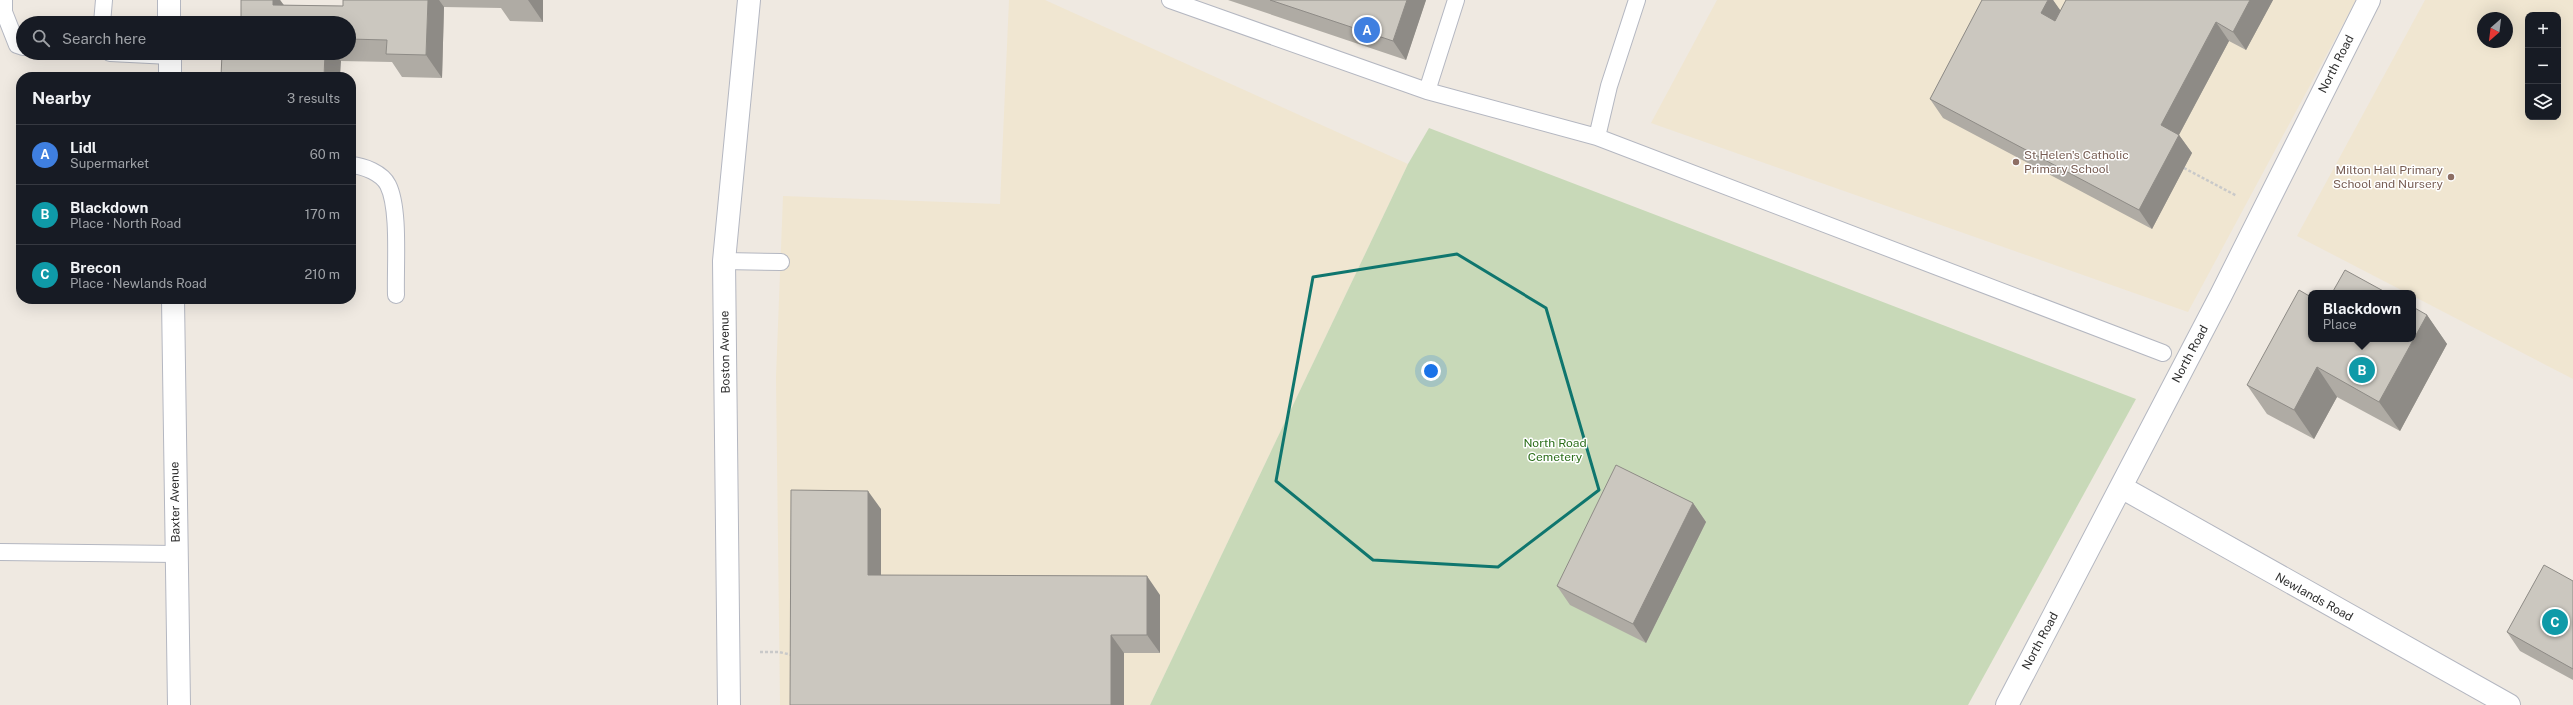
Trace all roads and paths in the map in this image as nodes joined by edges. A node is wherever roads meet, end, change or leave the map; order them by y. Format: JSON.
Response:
{"nodes":[{"id":1,"x":4,"y":0,"type":"edge"},
{"id":2,"x":104,"y":0,"type":"edge"},
{"id":3,"x":169,"y":0,"type":"edge"},
{"id":4,"x":749,"y":0,"type":"edge"},
{"id":5,"x":1170,"y":0,"type":"edge"},
{"id":6,"x":1456,"y":0,"type":"edge"},
{"id":7,"x":1636,"y":0,"type":"edge"},
{"id":8,"x":2369,"y":0,"type":"edge"},
{"id":9,"x":103,"y":16,"type":"edge"},
{"id":10,"x":169,"y":16,"type":"edge"},
{"id":11,"x":16,"y":42,"type":"edge"},
{"id":12,"x":170,"y":60,"type":"edge"},
{"id":13,"x":170,"y":72,"type":"edge"},
{"id":14,"x":1427,"y":91,"type":"junction"},
{"id":15,"x":1597,"y":137,"type":"junction"},
{"id":16,"x":356,"y":167,"type":"edge"},
{"id":17,"x":2184,"y":168,"type":"dead end"},
{"id":18,"x":2264,"y":210,"type":"junction"},
{"id":19,"x":724,"y":261,"type":"junction"},
{"id":20,"x":780,"y":262,"type":"dead end"},
{"id":21,"x":396,"y":294,"type":"dead end"},
{"id":22,"x":173,"y":304,"type":"edge"},
{"id":23,"x":2163,"y":353,"type":"dead end"},
{"id":24,"x":2121,"y":487,"type":"junction"},
{"id":25,"x":0,"y":552,"type":"edge"},
{"id":26,"x":176,"y":554,"type":"junction"},
{"id":27,"x":728,"y":653,"type":"junction"},
{"id":28,"x":798,"y":656,"type":"edge"},
{"id":29,"x":179,"y":705,"type":"edge"},
{"id":30,"x":729,"y":705,"type":"edge"},
{"id":31,"x":2007,"y":705,"type":"edge"},
{"id":32,"x":2509,"y":705,"type":"edge"}],
"edges":[{"from":1,"to":11,"type":"lane"},
{"from":2,"to":9,"type":"lane"},
{"from":3,"to":10,"type":"street"},
{"from":4,"to":19,"type":"street","name":"Boston Avenue"},
{"from":5,"to":14,"type":"lane"},
{"from":6,"to":14,"type":"lane"},
{"from":7,"to":15,"type":"lane"},
{"from":8,"to":18,"type":"street","name":"North Road"},
{"from":12,"to":13,"type":"street"},
{"from":14,"to":15,"type":"lane"},
{"from":15,"to":23,"type":"lane"},
{"from":16,"to":21,"type":"lane"},
{"from":17,"to":18,"type":"path"},
{"from":18,"to":24,"type":"street","name":"North Road"},
{"from":19,"to":20,"type":"lane"},
{"from":19,"to":27,"type":"street","name":"Boston Avenue"},
{"from":22,"to":26,"type":"street","name":"Baxter Avenue"},
{"from":24,"to":31,"type":"street","name":"North Road"},
{"from":24,"to":32,"type":"street","name":"Newlands Road"},
{"from":25,"to":26,"type":"lane"},
{"from":26,"to":29,"type":"street","name":"Baxter Avenue"},
{"from":27,"to":28,"type":"path"},
{"from":27,"to":30,"type":"street","name":"Boston Avenue"}]}
